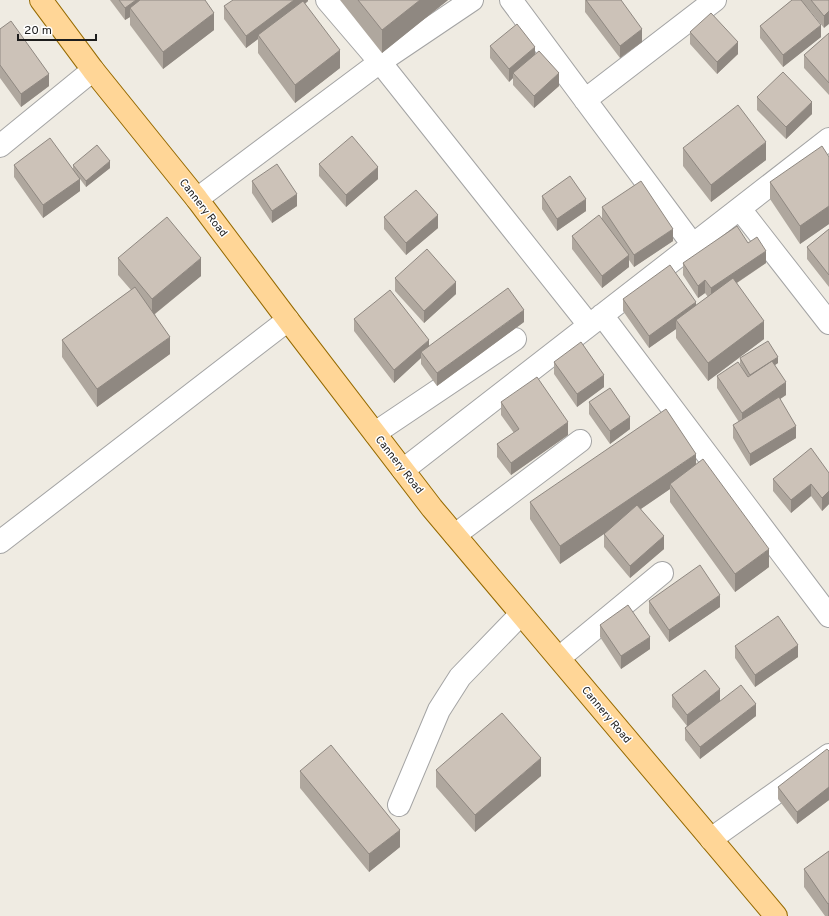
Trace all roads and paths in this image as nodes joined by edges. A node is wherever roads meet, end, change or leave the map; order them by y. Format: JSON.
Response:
{"nodes":[{"id":1,"x":41,"y":0,"type":"edge"},
{"id":2,"x":327,"y":0,"type":"edge"},
{"id":3,"x":472,"y":0,"type":"edge"},
{"id":4,"x":511,"y":0,"type":"edge"},
{"id":5,"x":715,"y":0,"type":"edge"},
{"id":6,"x":380,"y":62,"type":"junction"},
{"id":7,"x":93,"y":70,"type":"junction"},
{"id":8,"x":585,"y":100,"type":"junction"},
{"id":9,"x":829,"y":140,"type":"edge"},
{"id":10,"x":0,"y":146,"type":"edge"},
{"id":11,"x":197,"y":199,"type":"junction"},
{"id":12,"x":740,"y":208,"type":"junction"},
{"id":13,"x":693,"y":245,"type":"junction"},
{"id":14,"x":288,"y":320,"type":"junction"},
{"id":15,"x":596,"y":320,"type":"junction"},
{"id":16,"x":829,"y":323,"type":"edge"},
{"id":17,"x":515,"y":339,"type":"dead end"},
{"id":18,"x":375,"y":433,"type":"junction"},
{"id":19,"x":580,"y":441,"type":"dead end"},
{"id":20,"x":403,"y":470,"type":"junction"},
{"id":21,"x":455,"y":535,"type":"junction"},
{"id":22,"x":0,"y":542,"type":"edge"},
{"id":23,"x":662,"y":573,"type":"dead end"},
{"id":24,"x":521,"y":614,"type":"junction"},
{"id":25,"x":829,"y":616,"type":"edge"},
{"id":26,"x":559,"y":658,"type":"junction"},
{"id":27,"x":829,"y":755,"type":"edge"},
{"id":28,"x":399,"y":805,"type":"dead end"},
{"id":29,"x":711,"y":839,"type":"junction"},
{"id":30,"x":776,"y":916,"type":"edge"}],
"edges":[{"from":1,"to":7,"type":"main road","name":"Cannery Road"},
{"from":2,"to":6,"type":"street"},
{"from":3,"to":6,"type":"street"},
{"from":4,"to":8,"type":"street"},
{"from":5,"to":8,"type":"street"},
{"from":6,"to":11,"type":"street"},
{"from":6,"to":15,"type":"street"},
{"from":7,"to":10,"type":"street"},
{"from":7,"to":11,"type":"main road","name":"Cannery Road"},
{"from":8,"to":13,"type":"street"},
{"from":9,"to":12,"type":"street"},
{"from":11,"to":14,"type":"main road","name":"Cannery Road"},
{"from":12,"to":13,"type":"street"},
{"from":12,"to":16,"type":"street"},
{"from":13,"to":15,"type":"street"},
{"from":14,"to":18,"type":"main road","name":"Cannery Road"},
{"from":14,"to":22,"type":"street"},
{"from":15,"to":20,"type":"street"},
{"from":15,"to":25,"type":"street"},
{"from":17,"to":18,"type":"street"},
{"from":18,"to":20,"type":"main road","name":"Cannery Road"},
{"from":19,"to":21,"type":"street"},
{"from":20,"to":21,"type":"main road","name":"Cannery Road"},
{"from":21,"to":24,"type":"main road","name":"Cannery Road"},
{"from":23,"to":26,"type":"street"},
{"from":24,"to":26,"type":"main road","name":"Cannery Road"},
{"from":24,"to":28,"type":"street"},
{"from":26,"to":29,"type":"main road","name":"Cannery Road"},
{"from":27,"to":29,"type":"street"},
{"from":29,"to":30,"type":"main road","name":"Cannery Road"}]}
